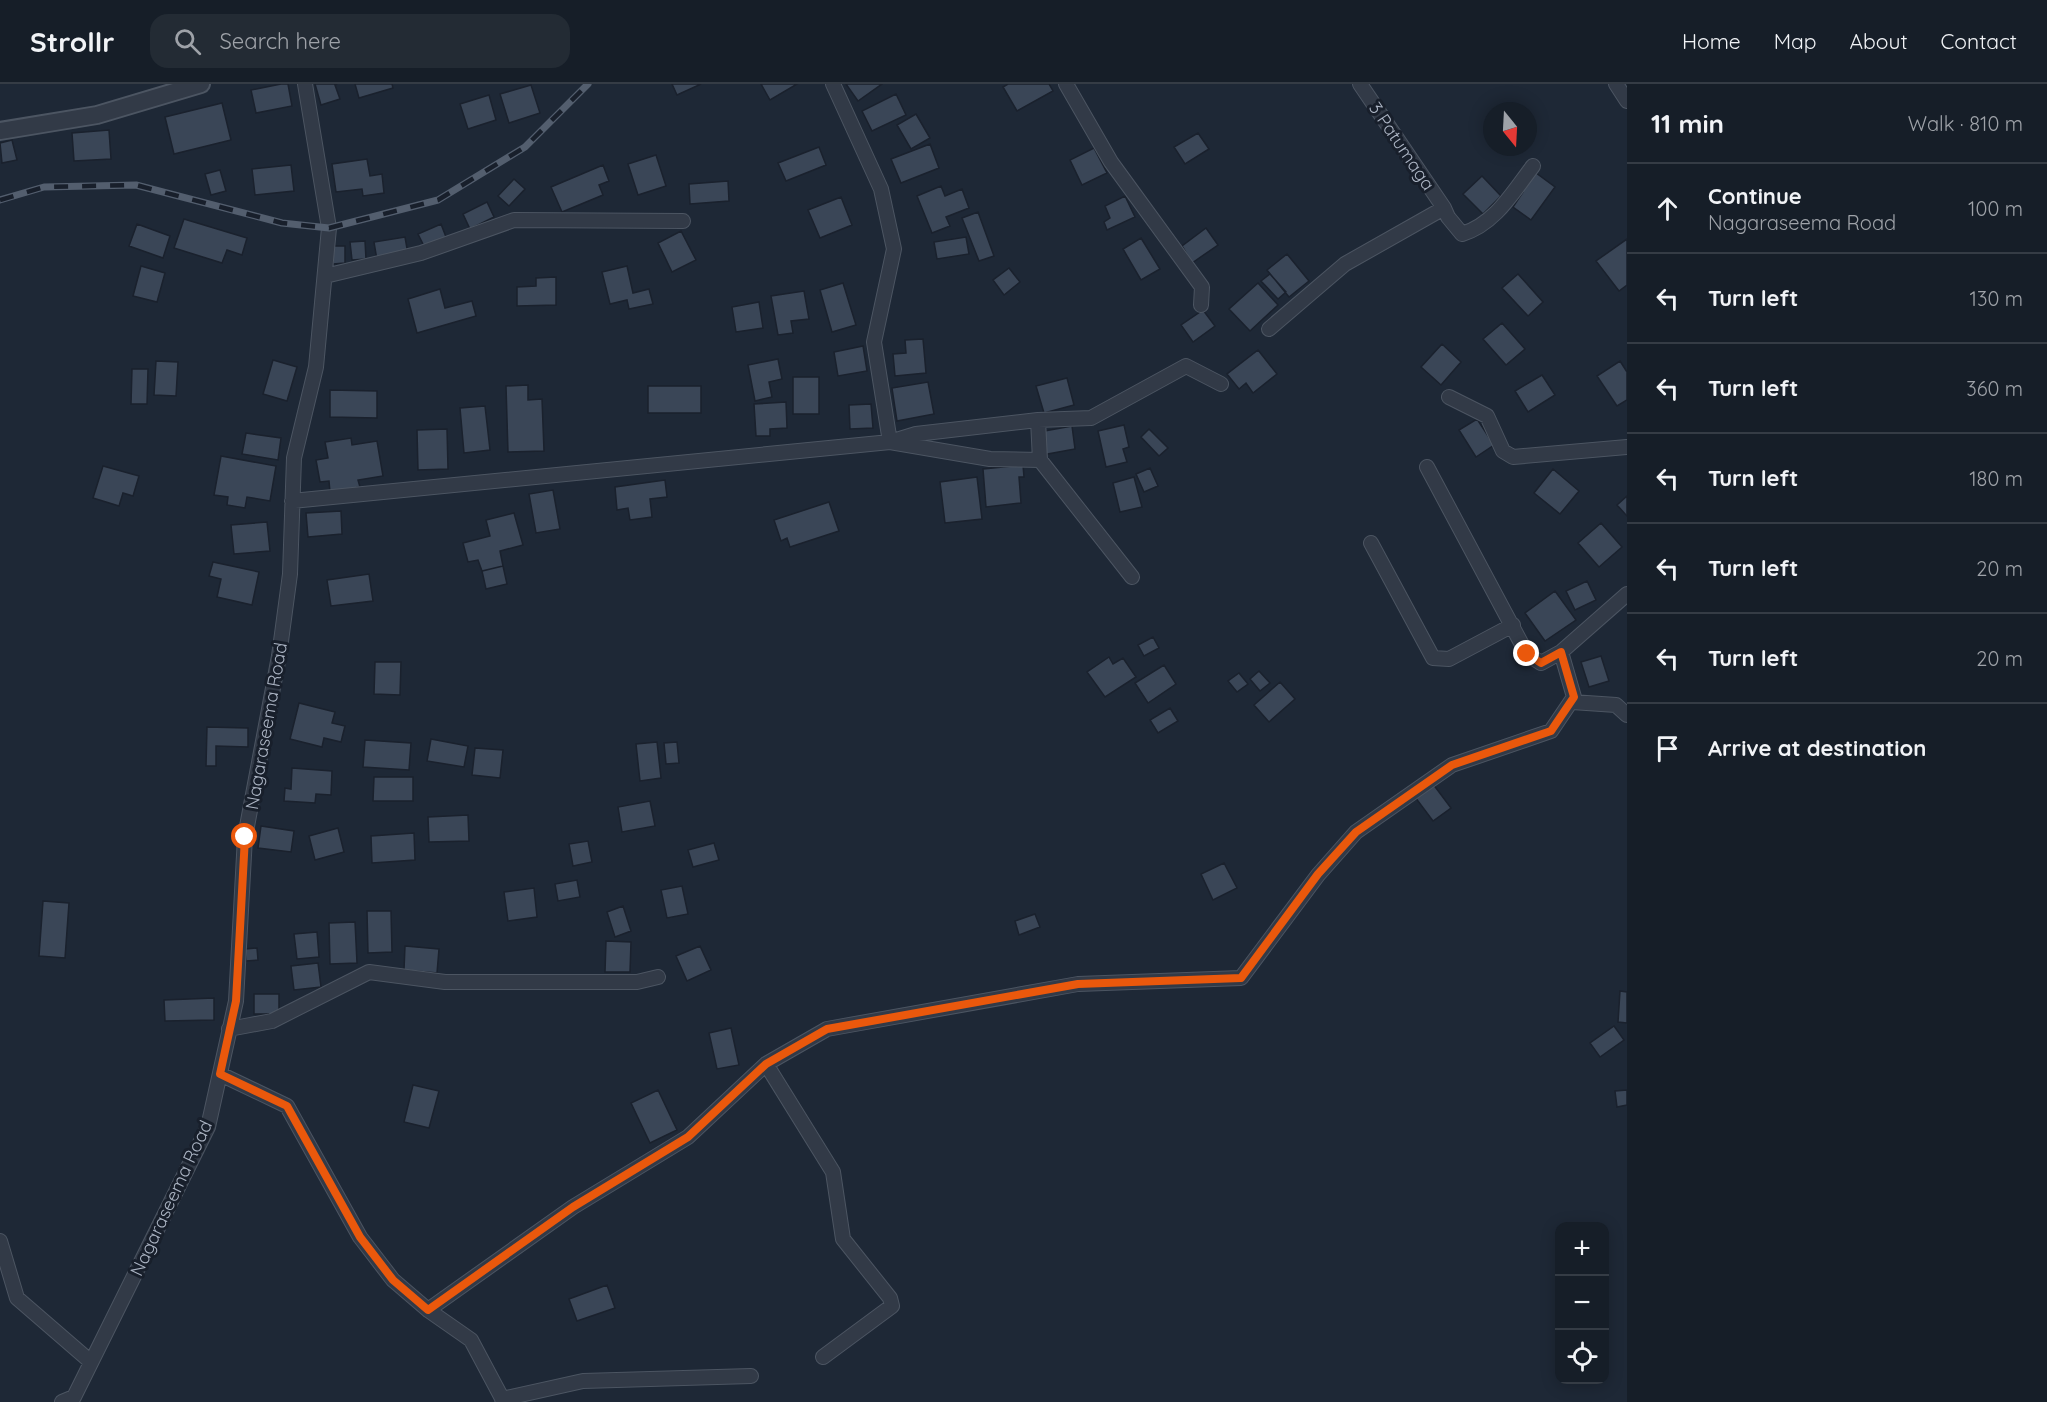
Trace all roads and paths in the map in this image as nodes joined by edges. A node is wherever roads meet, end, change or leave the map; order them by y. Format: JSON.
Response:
{"nodes":[{"id":1,"x":201,"y":84,"type":"edge"},
{"id":2,"x":305,"y":84,"type":"edge"},
{"id":3,"x":833,"y":84,"type":"edge"},
{"id":4,"x":1066,"y":84,"type":"edge"},
{"id":5,"x":1360,"y":84,"type":"edge"},
{"id":6,"x":1616,"y":84,"type":"edge"},
{"id":7,"x":1627,"y":101,"type":"edge"},
{"id":8,"x":0,"y":130,"type":"edge"},
{"id":9,"x":1533,"y":166,"type":"dead end"},
{"id":10,"x":1444,"y":208,"type":"junction"},
{"id":11,"x":683,"y":221,"type":"dead end"},
{"id":12,"x":325,"y":276,"type":"junction"},
{"id":13,"x":1201,"y":305,"type":"dead end"},
{"id":14,"x":1269,"y":329,"type":"dead end"},
{"id":15,"x":1221,"y":384,"type":"dead end"},
{"id":16,"x":1449,"y":397,"type":"dead end"},
{"id":17,"x":1038,"y":420,"type":"junction"},
{"id":18,"x":890,"y":442,"type":"junction"},
{"id":19,"x":1627,"y":447,"type":"edge"},
{"id":20,"x":1040,"y":460,"type":"junction"},
{"id":21,"x":1427,"y":467,"type":"dead end"},
{"id":22,"x":292,"y":501,"type":"junction"},
{"id":23,"x":1371,"y":543,"type":"dead end"},
{"id":24,"x":1132,"y":577,"type":"dead end"},
{"id":25,"x":1627,"y":594,"type":"edge"},
{"id":26,"x":1513,"y":625,"type":"junction"},
{"id":27,"x":1561,"y":652,"type":"junction"},
{"id":28,"x":1572,"y":702,"type":"junction"},
{"id":29,"x":1627,"y":715,"type":"edge"},
{"id":30,"x":658,"y":977,"type":"dead end"},
{"id":31,"x":230,"y":1029,"type":"junction"},
{"id":32,"x":766,"y":1064,"type":"junction"},
{"id":33,"x":220,"y":1074,"type":"junction"},
{"id":34,"x":0,"y":1241,"type":"edge"},
{"id":35,"x":428,"y":1310,"type":"junction"},
{"id":36,"x":823,"y":1357,"type":"dead end"},
{"id":37,"x":92,"y":1362,"type":"junction"},
{"id":38,"x":751,"y":1376,"type":"dead end"},
{"id":39,"x":70,"y":1400,"type":"edge"},
{"id":40,"x":503,"y":1400,"type":"edge"}],
"edges":[{"from":1,"to":8,"type":"street"},
{"from":2,"to":12,"type":"street","name":"Nagaraseema Road"},
{"from":3,"to":18,"type":"street"},
{"from":4,"to":13,"type":"street"},
{"from":5,"to":10,"type":"street","name":"3 Patumaga"},
{"from":6,"to":7,"type":"street"},
{"from":9,"to":10,"type":"street","name":"3 Patumaga"},
{"from":10,"to":14,"type":"street"},
{"from":11,"to":12,"type":"street"},
{"from":12,"to":22,"type":"street","name":"Nagaraseema Road"},
{"from":15,"to":17,"type":"street"},
{"from":16,"to":19,"type":"street"},
{"from":17,"to":18,"type":"street"},
{"from":17,"to":20,"type":"street"},
{"from":18,"to":20,"type":"street"},
{"from":18,"to":22,"type":"street"},
{"from":20,"to":24,"type":"street"},
{"from":21,"to":26,"type":"street"},
{"from":22,"to":31,"type":"street","name":"Nagaraseema Road"},
{"from":23,"to":26,"type":"street"},
{"from":25,"to":27,"type":"street"},
{"from":26,"to":27,"type":"street"},
{"from":27,"to":28,"type":"street"},
{"from":28,"to":29,"type":"street"},
{"from":28,"to":32,"type":"street"},
{"from":30,"to":31,"type":"street"},
{"from":31,"to":33,"type":"street","name":"Nagaraseema Road"},
{"from":32,"to":35,"type":"street"},
{"from":32,"to":36,"type":"street"},
{"from":33,"to":35,"type":"street"},
{"from":33,"to":37,"type":"street","name":"Nagaraseema Road"},
{"from":34,"to":37,"type":"street"},
{"from":35,"to":40,"type":"street"},
{"from":37,"to":39,"type":"street","name":"Nagaraseema Road"},
{"from":38,"to":40,"type":"street"}]}
